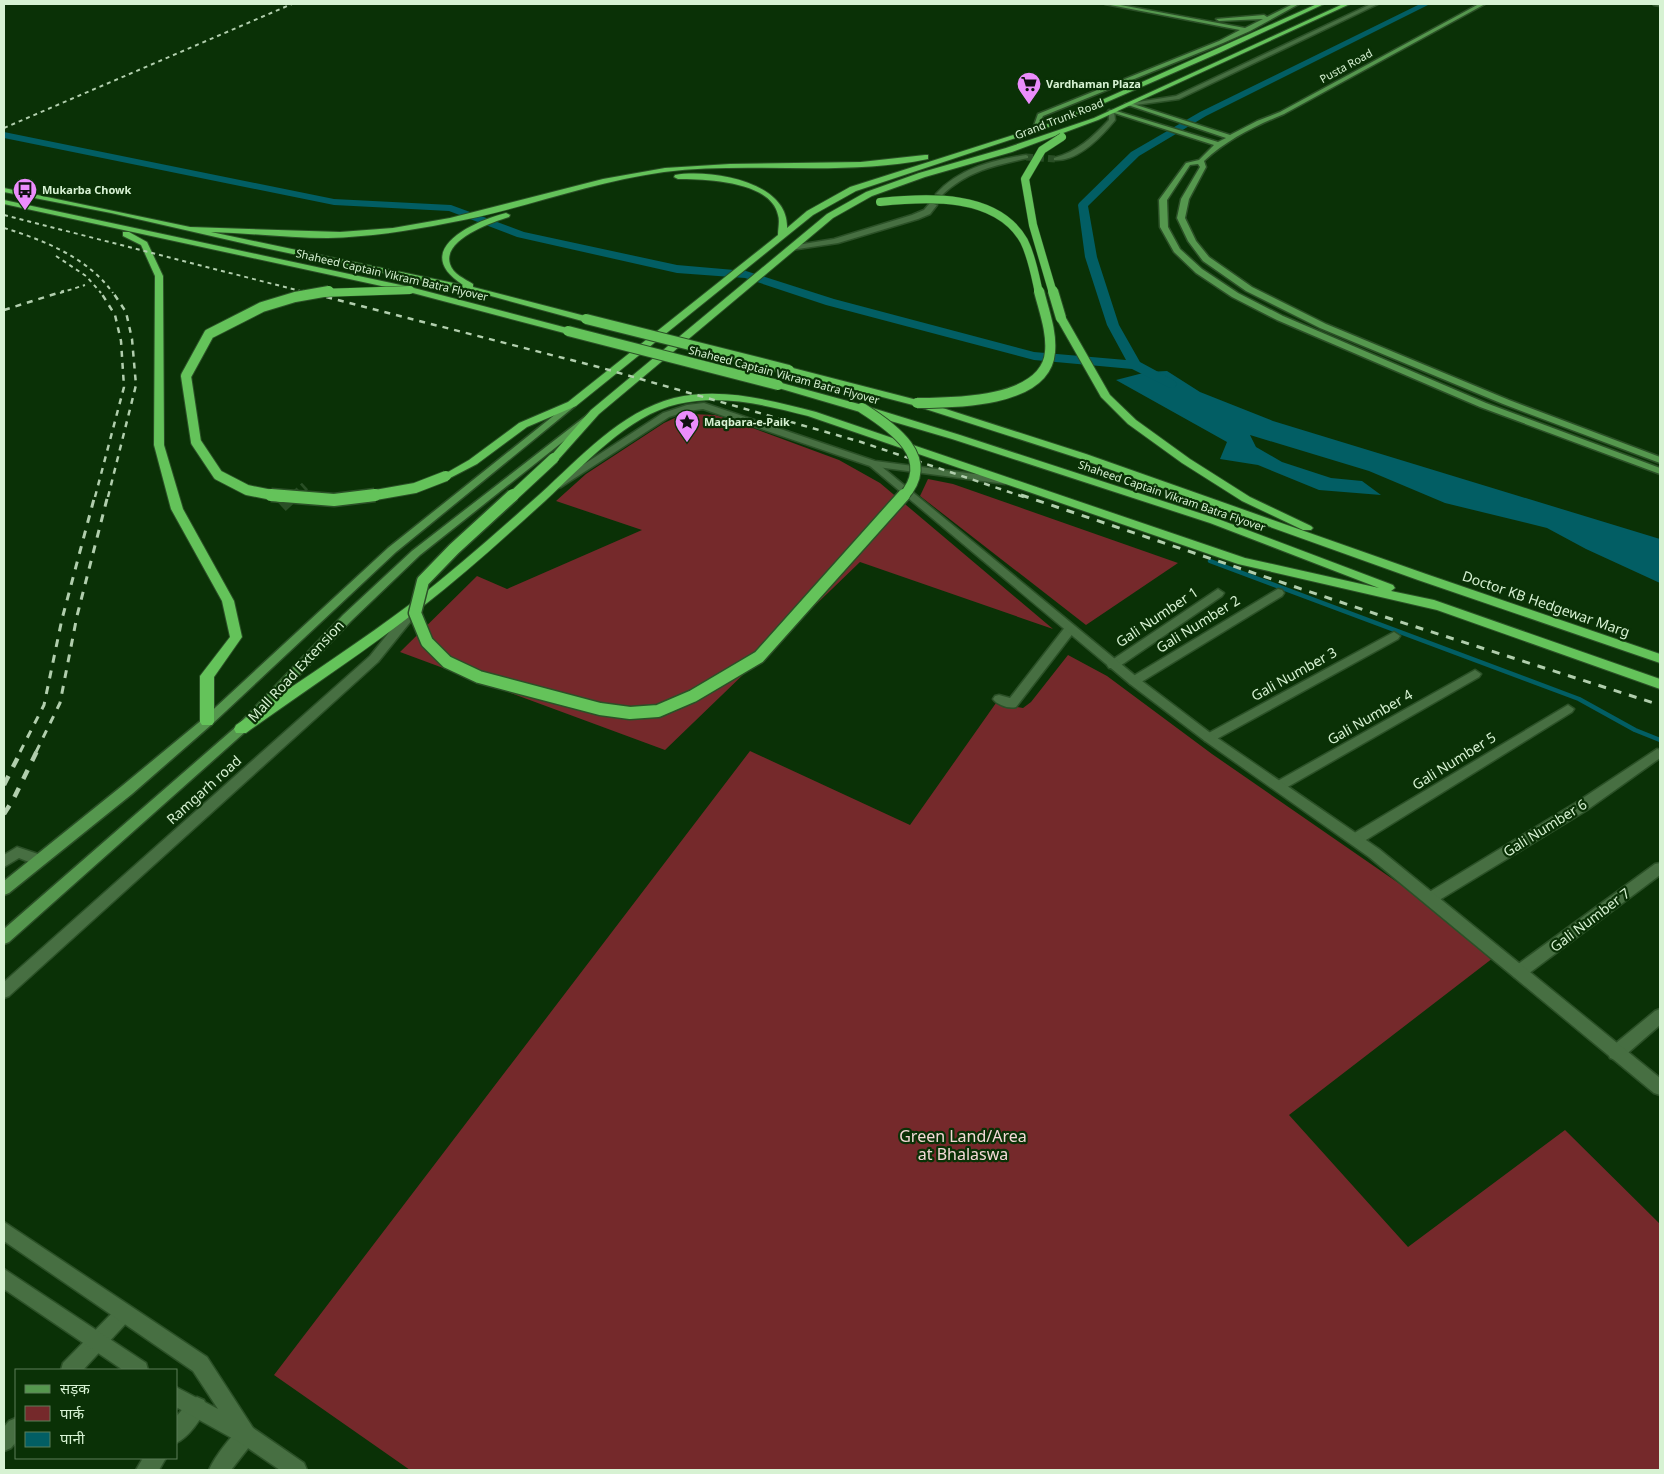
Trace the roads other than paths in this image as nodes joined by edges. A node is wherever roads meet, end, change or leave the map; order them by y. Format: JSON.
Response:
{"nodes":[{"id":1,"x":1108,"y":4,"type":"edge"},
{"id":2,"x":1128,"y":4,"type":"edge"},
{"id":3,"x":1296,"y":4,"type":"edge"},
{"id":4,"x":1321,"y":4,"type":"edge"},
{"id":5,"x":1348,"y":4,"type":"edge"},
{"id":6,"x":1375,"y":4,"type":"edge"},
{"id":7,"x":1482,"y":4,"type":"edge"},
{"id":8,"x":1656,"y":4,"type":"edge"},
{"id":9,"x":1119,"y":5,"type":"edge"},
{"id":10,"x":1660,"y":5,"type":"edge"},
{"id":11,"x":1267,"y":17,"type":"junction"},
{"id":12,"x":1215,"y":21,"type":"junction"},
{"id":13,"x":1252,"y":26,"type":"junction"},
{"id":14,"x":1246,"y":30,"type":"junction"},
{"id":15,"x":1261,"y":30,"type":"junction"},
{"id":16,"x":1221,"y":36,"type":"junction"},
{"id":17,"x":1128,"y":104,"type":"junction"},
{"id":18,"x":1111,"y":111,"type":"junction"},
{"id":19,"x":1084,"y":123,"type":"junction"},
{"id":20,"x":1034,"y":130,"type":"junction"},
{"id":21,"x":1230,"y":137,"type":"junction"},
{"id":22,"x":995,"y":142,"type":"junction"},
{"id":23,"x":1219,"y":144,"type":"junction"},
{"id":24,"x":1026,"y":157,"type":"tunnel mouth"},
{"id":25,"x":1056,"y":159,"type":"tunnel mouth"},
{"id":26,"x":1200,"y":161,"type":"junction"},
{"id":27,"x":4,"y":190,"type":"edge"},
{"id":28,"x":940,"y":194,"type":"dead end"},
{"id":29,"x":4,"y":202,"type":"edge"},
{"id":30,"x":933,"y":205,"type":"dead end"},
{"id":31,"x":838,"y":211,"type":"junction"},
{"id":32,"x":108,"y":224,"type":"junction"},
{"id":33,"x":189,"y":229,"type":"junction"},
{"id":34,"x":782,"y":236,"type":"junction"},
{"id":35,"x":791,"y":248,"type":"junction"},
{"id":36,"x":410,"y":290,"type":"junction"},
{"id":37,"x":492,"y":294,"type":"junction"},
{"id":38,"x":917,"y":403,"type":"junction"},
{"id":39,"x":572,"y":404,"type":"junction"},
{"id":40,"x":862,"y":408,"type":"junction"},
{"id":41,"x":595,"y":412,"type":"junction"},
{"id":42,"x":554,"y":458,"type":"joint"},
{"id":43,"x":1660,"y":460,"type":"edge"},
{"id":44,"x":873,"y":464,"type":"junction"},
{"id":45,"x":1660,"y":471,"type":"edge"},
{"id":46,"x":1008,"y":481,"type":"junction"},
{"id":47,"x":551,"y":489,"type":"junction"},
{"id":48,"x":1422,"y":577,"type":"junction"},
{"id":49,"x":1218,"y":593,"type":"dead end"},
{"id":50,"x":1278,"y":593,"type":"dead end"},
{"id":51,"x":418,"y":605,"type":"junction"},
{"id":52,"x":1438,"y":606,"type":"junction"},
{"id":53,"x":1070,"y":629,"type":"junction"},
{"id":54,"x":1394,"y":636,"type":"dead end"},
{"id":55,"x":1660,"y":659,"type":"edge"},
{"id":56,"x":1113,"y":665,"type":"junction"},
{"id":57,"x":1476,"y":674,"type":"dead end"},
{"id":58,"x":1134,"y":681,"type":"junction"},
{"id":59,"x":1660,"y":684,"type":"edge"},
{"id":60,"x":999,"y":699,"type":"dead end"},
{"id":61,"x":1568,"y":709,"type":"dead end"},
{"id":62,"x":207,"y":722,"type":"junction"},
{"id":63,"x":241,"y":729,"type":"junction"},
{"id":64,"x":1209,"y":738,"type":"junction"},
{"id":65,"x":1657,"y":754,"type":"dead end"},
{"id":66,"x":1279,"y":786,"type":"junction"},
{"id":67,"x":1356,"y":839,"type":"junction"},
{"id":68,"x":39,"y":860,"type":"junction"},
{"id":69,"x":4,"y":862,"type":"edge"},
{"id":70,"x":1660,"y":868,"type":"edge"},
{"id":71,"x":4,"y":889,"type":"edge"},
{"id":72,"x":1430,"y":898,"type":"junction"},
{"id":73,"x":4,"y":938,"type":"edge"},
{"id":74,"x":1519,"y":972,"type":"junction"},
{"id":75,"x":4,"y":991,"type":"edge"},
{"id":76,"x":1660,"y":1016,"type":"edge"},
{"id":77,"x":1616,"y":1053,"type":"junction"},
{"id":78,"x":1660,"y":1088,"type":"edge"},
{"id":79,"x":4,"y":1231,"type":"edge"},
{"id":80,"x":4,"y":1278,"type":"edge"},
{"id":81,"x":124,"y":1313,"type":"junction"},
{"id":82,"x":97,"y":1341,"type":"junction"},
{"id":83,"x":71,"y":1369,"type":"edge"},
{"id":84,"x":138,"y":1369,"type":"edge"},
{"id":85,"x":178,"y":1397,"type":"edge"},
{"id":86,"x":197,"y":1407,"type":"junction"},
{"id":87,"x":15,"y":1429,"type":"edge"},
{"id":88,"x":178,"y":1431,"type":"edge"},
{"id":89,"x":246,"y":1435,"type":"junction"},
{"id":90,"x":4,"y":1441,"type":"edge"},
{"id":91,"x":155,"y":1459,"type":"edge"},
{"id":92,"x":146,"y":1470,"type":"edge"},
{"id":93,"x":219,"y":1470,"type":"edge"},
{"id":94,"x":297,"y":1470,"type":"edge"}],
"edges":[{"from":1,"to":9,"type":"main road"},
{"from":2,"to":12,"type":"main road"},
{"from":3,"to":11,"type":"main road"},
{"from":4,"to":15,"type":"highway","name":"Grand Trunk Road"},
{"from":5,"to":17,"type":"highway","name":"Grand Trunk Road"},
{"from":6,"to":17,"type":"street"},
{"from":7,"to":21,"type":"main road","name":"Pusta Road"},
{"from":8,"to":10,"type":"street"},
{"from":9,"to":12,"type":"main road"},
{"from":11,"to":12,"type":"main road"},
{"from":11,"to":13,"type":"main road"},
{"from":12,"to":13,"type":"main road"},
{"from":12,"to":14,"type":"main road"},
{"from":12,"to":16,"type":"main road"},
{"from":13,"to":14,"type":"main road"},
{"from":13,"to":15,"type":"main road"},
{"from":14,"to":15,"type":"main road"},
{"from":14,"to":16,"type":"main road"},
{"from":15,"to":20,"type":"highway","name":"Grand Trunk Road"},
{"from":16,"to":20,"type":"main road"},
{"from":17,"to":18,"type":"highway","name":"Grand Trunk Road"},
{"from":17,"to":21,"type":"main road"},
{"from":18,"to":19,"type":"highway","name":"Grand Trunk Road"},
{"from":18,"to":23,"type":"main road"},
{"from":18,"to":25,"type":"street"},
{"from":19,"to":31,"type":"highway","name":"Grand Trunk Road"},
{"from":19,"to":48,"type":"highway","bridge":true},
{"from":20,"to":22,"type":"highway","name":"Grand Trunk Road"},
{"from":21,"to":23,"type":"main road","name":"Pusta Road"},
{"from":22,"to":33,"type":"highway"},
{"from":22,"to":34,"type":"highway","name":"Grand Trunk Road"},
{"from":23,"to":26,"type":"main road","name":"Pusta Road"},
{"from":24,"to":28,"type":"street"},
{"from":26,"to":43,"type":"main road"},
{"from":26,"to":45,"type":"main road","name":"Pusta Road"},
{"from":27,"to":33,"type":"highway"},
{"from":29,"to":32,"type":"highway","name":"Shaheed Captain Vikram Batra Flyover"},
{"from":30,"to":35,"type":"street"},
{"from":31,"to":35,"type":"highway","name":"Grand Trunk Road"},
{"from":31,"to":38,"type":"highway","bridge":true},
{"from":32,"to":36,"type":"highway","name":"Shaheed Captain Vikram Batra Flyover","bridge":true},
{"from":32,"to":62,"type":"highway"},
{"from":33,"to":37,"type":"highway","name":"Shaheed Captain Vikram Batra Flyover"},
{"from":34,"to":37,"type":"highway"},
{"from":34,"to":39,"type":"highway","name":"Grand Trunk Road"},
{"from":35,"to":41,"type":"highway","name":"Grand Trunk Road"},
{"from":36,"to":39,"type":"highway","name":"Grand Trunk Road","bridge":true},
{"from":36,"to":40,"type":"highway","name":"Shaheed Captain Vikram Batra Flyover","bridge":true},
{"from":37,"to":38,"type":"highway","name":"Shaheed Captain Vikram Batra Flyover","bridge":true},
{"from":38,"to":48,"type":"highway","name":"Shaheed Captain Vikram Batra Flyover"},
{"from":39,"to":62,"type":"main road","name":"Mall Road Extension"},
{"from":40,"to":42,"type":"highway","bridge":true},
{"from":40,"to":52,"type":"highway","name":"Shaheed Captain Vikram Batra Flyover","bridge":true},
{"from":41,"to":42,"type":"highway"},
{"from":41,"to":63,"type":"main road","name":"Mall Road Extension"},
{"from":44,"to":46,"type":"street"},
{"from":44,"to":47,"type":"street"},
{"from":44,"to":53,"type":"street"},
{"from":46,"to":47,"type":"highway"},
{"from":46,"to":52,"type":"highway"},
{"from":47,"to":51,"type":"highway"},
{"from":48,"to":55,"type":"highway","name":"Doctor KB Hedgewar Marg"},
{"from":49,"to":56,"type":"street","name":"Gali Number 1"},
{"from":50,"to":58,"type":"street","name":"Gali Number 2"},
{"from":51,"to":63,"type":"highway"},
{"from":51,"to":75,"type":"street","name":"Ramgarh road"},
{"from":52,"to":59,"type":"highway"},
{"from":53,"to":56,"type":"street"},
{"from":53,"to":60,"type":"street"},
{"from":54,"to":64,"type":"street","name":"Gali Number 3"},
{"from":56,"to":58,"type":"street"},
{"from":57,"to":66,"type":"street","name":"Gali Number 4"},
{"from":58,"to":64,"type":"street"},
{"from":61,"to":67,"type":"street","name":"Gali Number 5"},
{"from":62,"to":68,"type":"main road","name":"Mall Road Extension"},
{"from":63,"to":73,"type":"main road","name":"Mall Road Extension"},
{"from":64,"to":66,"type":"street"},
{"from":65,"to":72,"type":"street","name":"Gali Number 6"},
{"from":66,"to":67,"type":"street"},
{"from":67,"to":72,"type":"street"},
{"from":68,"to":69,"type":"street"},
{"from":68,"to":71,"type":"main road","name":"Mall Road Extension"},
{"from":70,"to":74,"type":"street","name":"Gali Number 7"},
{"from":72,"to":74,"type":"street"},
{"from":74,"to":77,"type":"street"},
{"from":76,"to":77,"type":"street"},
{"from":77,"to":78,"type":"street"},
{"from":79,"to":81,"type":"street"},
{"from":80,"to":82,"type":"street"},
{"from":81,"to":82,"type":"street"},
{"from":81,"to":89,"type":"street"},
{"from":82,"to":83,"type":"street"},
{"from":82,"to":84,"type":"street"},
{"from":85,"to":86,"type":"street"},
{"from":86,"to":88,"type":"street"},
{"from":86,"to":89,"type":"street"},
{"from":87,"to":90,"type":"street"},
{"from":89,"to":93,"type":"street"},
{"from":89,"to":94,"type":"street"},
{"from":91,"to":92,"type":"street"}]}
